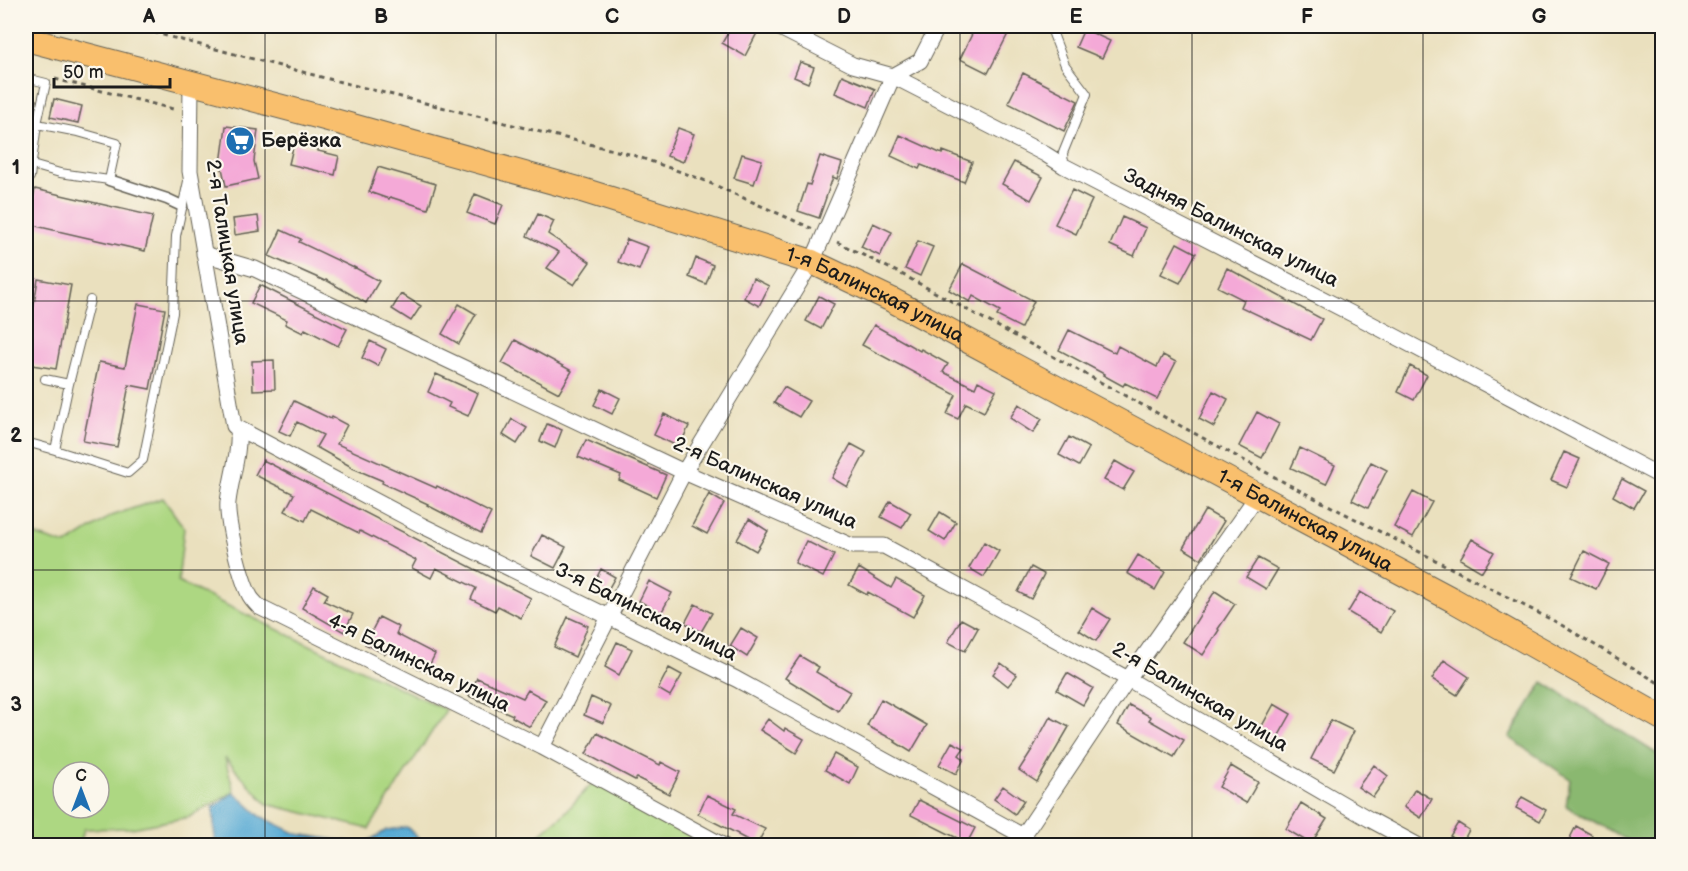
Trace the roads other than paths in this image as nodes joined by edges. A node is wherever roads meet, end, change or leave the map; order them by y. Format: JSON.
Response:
{"nodes":[{"id":1,"x":776,"y":26,"type":"edge"},
{"id":2,"x":938,"y":26,"type":"edge"},
{"id":3,"x":1050,"y":26,"type":"edge"},
{"id":4,"x":26,"y":39,"type":"edge"},
{"id":5,"x":893,"y":76,"type":"junction"},
{"id":6,"x":26,"y":78,"type":"edge"},
{"id":7,"x":191,"y":84,"type":"junction"},
{"id":8,"x":37,"y":124,"type":"junction"},
{"id":9,"x":32,"y":165,"type":"junction"},
{"id":10,"x":1064,"y":166,"type":"junction"},
{"id":11,"x":190,"y":171,"type":"junction"},
{"id":12,"x":109,"y":180,"type":"junction"},
{"id":13,"x":26,"y":182,"type":"edge"},
{"id":14,"x":182,"y":206,"type":"junction"},
{"id":15,"x":204,"y":254,"type":"junction"},
{"id":16,"x":812,"y":262,"type":"junction"},
{"id":17,"x":90,"y":300,"type":"dead end"},
{"id":18,"x":45,"y":379,"type":"dead end"},
{"id":19,"x":69,"y":384,"type":"junction"},
{"id":20,"x":236,"y":427,"type":"junction"},
{"id":21,"x":26,"y":442,"type":"edge"},
{"id":22,"x":55,"y":450,"type":"junction"},
{"id":23,"x":684,"y":472,"type":"junction"},
{"id":24,"x":1662,"y":477,"type":"edge"},
{"id":25,"x":1257,"y":496,"type":"junction"},
{"id":26,"x":610,"y":617,"type":"junction"},
{"id":27,"x":1128,"y":679,"type":"junction"},
{"id":28,"x":1660,"y":712,"type":"edge"},
{"id":29,"x":542,"y":747,"type":"junction"},
{"id":30,"x":1029,"y":841,"type":"edge"},
{"id":31,"x":724,"y":846,"type":"edge"},
{"id":32,"x":1419,"y":846,"type":"edge"}],
"edges":[{"from":1,"to":5,"type":"street","name":"Задняя Балинская улица"},
{"from":2,"to":5,"type":"street"},
{"from":3,"to":10,"type":"lane"},
{"from":4,"to":7,"type":"main road","name":"1-я Балинская улица"},
{"from":5,"to":10,"type":"street","name":"Задняя Балинская улица"},
{"from":5,"to":16,"type":"street"},
{"from":6,"to":8,"type":"lane"},
{"from":7,"to":11,"type":"street","name":"2-я Талицкая улица"},
{"from":7,"to":16,"type":"main road","name":"1-я Балинская улица"},
{"from":8,"to":9,"type":"lane"},
{"from":8,"to":12,"type":"lane"},
{"from":9,"to":12,"type":"lane"},
{"from":9,"to":13,"type":"lane"},
{"from":10,"to":24,"type":"street","name":"Задняя Балинская улица"},
{"from":11,"to":14,"type":"lane"},
{"from":11,"to":15,"type":"street","name":"2-я Талицкая улица"},
{"from":12,"to":14,"type":"street"},
{"from":14,"to":22,"type":"lane"},
{"from":15,"to":20,"type":"street","name":"2-я Талицкая улица"},
{"from":15,"to":23,"type":"street","name":"2-я Балинская улица"},
{"from":16,"to":23,"type":"street"},
{"from":16,"to":25,"type":"main road","name":"1-я Балинская улица"},
{"from":17,"to":19,"type":"lane"},
{"from":18,"to":19,"type":"lane"},
{"from":19,"to":22,"type":"lane"},
{"from":20,"to":26,"type":"street","name":"3-я Балинская улица"},
{"from":20,"to":29,"type":"street","name":"4-я Балинская улица"},
{"from":21,"to":22,"type":"lane"},
{"from":23,"to":26,"type":"street"},
{"from":23,"to":27,"type":"street","name":"2-я Балинская улица"},
{"from":25,"to":27,"type":"street"},
{"from":25,"to":28,"type":"main road","name":"1-я Балинская улица"},
{"from":26,"to":29,"type":"street"},
{"from":26,"to":30,"type":"street","name":"3-я Балинская улица"},
{"from":27,"to":30,"type":"street"},
{"from":27,"to":32,"type":"street","name":"2-я Балинская улица"},
{"from":29,"to":31,"type":"street","name":"4-я Балинская улица"}]}
